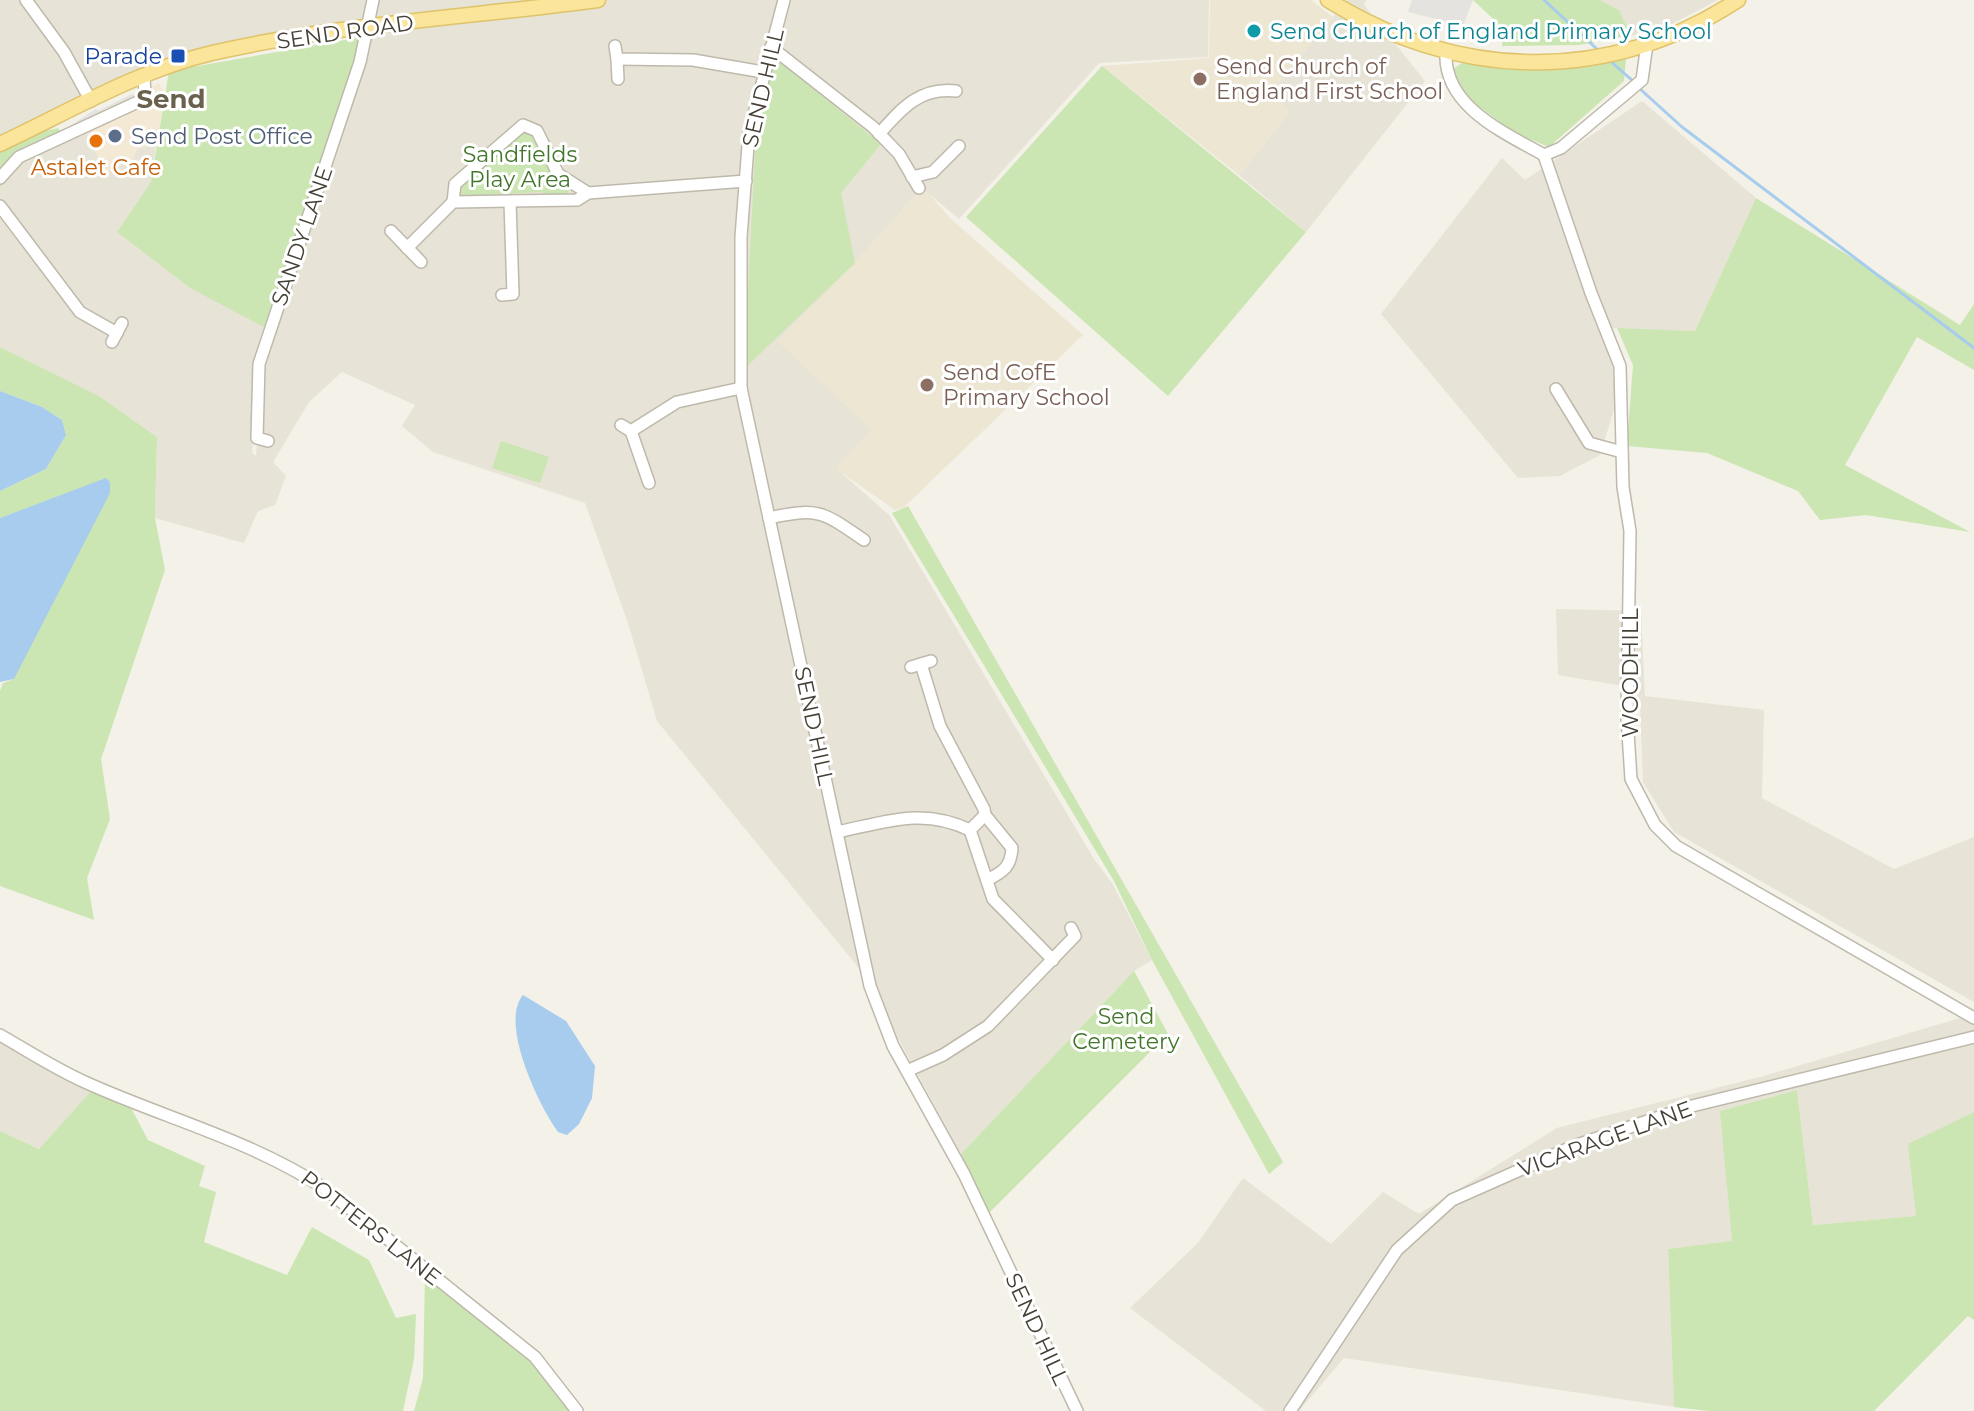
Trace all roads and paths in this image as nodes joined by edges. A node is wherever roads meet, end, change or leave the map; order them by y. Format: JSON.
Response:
{"nodes":[{"id":1,"x":26,"y":0,"type":"edge"},
{"id":2,"x":373,"y":0,"type":"edge"},
{"id":3,"x":598,"y":0,"type":"edge"},
{"id":4,"x":784,"y":0,"type":"edge"},
{"id":5,"x":1328,"y":0,"type":"edge"},
{"id":6,"x":1738,"y":0,"type":"edge"},
{"id":7,"x":1346,"y":5,"type":"edge"},
{"id":8,"x":370,"y":27,"type":"junction"},
{"id":9,"x":1647,"y":44,"type":"junction"},
{"id":10,"x":615,"y":46,"type":"dead end"},
{"id":11,"x":771,"y":47,"type":"junction"},
{"id":12,"x":1446,"y":52,"type":"junction"},
{"id":13,"x":617,"y":59,"type":"junction"},
{"id":14,"x":763,"y":72,"type":"junction"},
{"id":15,"x":144,"y":77,"type":"junction"},
{"id":16,"x":618,"y":79,"type":"dead end"},
{"id":17,"x":956,"y":91,"type":"dead end"},
{"id":18,"x":91,"y":101,"type":"junction"},
{"id":19,"x":879,"y":134,"type":"junction"},
{"id":20,"x":0,"y":144,"type":"edge"},
{"id":21,"x":959,"y":146,"type":"dead end"},
{"id":22,"x":1544,"y":155,"type":"junction"},
{"id":23,"x":912,"y":177,"type":"junction"},
{"id":24,"x":0,"y":178,"type":"edge"},
{"id":25,"x":746,"y":181,"type":"junction"},
{"id":26,"x":919,"y":188,"type":"dead end"},
{"id":27,"x":588,"y":193,"type":"junction"},
{"id":28,"x":453,"y":202,"type":"junction"},
{"id":29,"x":510,"y":202,"type":"junction"},
{"id":30,"x":0,"y":206,"type":"edge"},
{"id":31,"x":391,"y":231,"type":"dead end"},
{"id":32,"x":407,"y":248,"type":"junction"},
{"id":33,"x":421,"y":262,"type":"dead end"},
{"id":34,"x":512,"y":294,"type":"dead end"},
{"id":35,"x":117,"y":333,"type":"dead end"},
{"id":36,"x":732,"y":387,"type":"junction"},
{"id":37,"x":1556,"y":389,"type":"dead end"},
{"id":38,"x":268,"y":441,"type":"dead end"},
{"id":39,"x":1622,"y":452,"type":"junction"},
{"id":40,"x":649,"y":483,"type":"dead end"},
{"id":41,"x":769,"y":518,"type":"junction"},
{"id":42,"x":864,"y":540,"type":"dead end"},
{"id":43,"x":921,"y":664,"type":"dead end"},
{"id":44,"x":985,"y":815,"type":"junction"},
{"id":45,"x":970,"y":830,"type":"junction"},
{"id":46,"x":837,"y":832,"type":"junction"},
{"id":47,"x":987,"y":880,"type":"junction"},
{"id":48,"x":1071,"y":928,"type":"dead end"},
{"id":49,"x":1053,"y":960,"type":"junction"},
{"id":50,"x":1974,"y":1018,"type":"edge"},
{"id":51,"x":0,"y":1035,"type":"edge"},
{"id":52,"x":1974,"y":1037,"type":"edge"},
{"id":53,"x":907,"y":1071,"type":"junction"},
{"id":54,"x":577,"y":1411,"type":"edge"},
{"id":55,"x":1077,"y":1411,"type":"edge"},
{"id":56,"x":1290,"y":1411,"type":"edge"}],
"edges":[{"from":1,"to":18,"type":"street"},
{"from":2,"to":8,"type":"street"},
{"from":3,"to":8,"type":"main road","name":"SEND ROAD"},
{"from":4,"to":11,"type":"street","name":"SEND HILL"},
{"from":5,"to":7,"type":"main road"},
{"from":6,"to":9,"type":"main road"},
{"from":7,"to":12,"type":"main road"},
{"from":8,"to":15,"type":"main road","name":"SEND ROAD"},
{"from":8,"to":38,"type":"street","name":"SANDY LANE"},
{"from":9,"to":12,"type":"main road"},
{"from":9,"to":22,"type":"street"},
{"from":10,"to":13,"type":"street"},
{"from":11,"to":14,"type":"street","name":"SEND HILL"},
{"from":11,"to":19,"type":"street"},
{"from":12,"to":22,"type":"street"},
{"from":13,"to":14,"type":"street"},
{"from":13,"to":16,"type":"street"},
{"from":14,"to":25,"type":"street","name":"SEND HILL"},
{"from":15,"to":18,"type":"main road","name":"SEND ROAD"},
{"from":15,"to":24,"type":"street"},
{"from":17,"to":19,"type":"street"},
{"from":18,"to":20,"type":"main road","name":"SEND ROAD"},
{"from":19,"to":23,"type":"street"},
{"from":21,"to":23,"type":"street"},
{"from":22,"to":39,"type":"street","name":"WOODHILL"},
{"from":23,"to":26,"type":"street"},
{"from":25,"to":27,"type":"street"},
{"from":25,"to":36,"type":"street","name":"SEND HILL"},
{"from":27,"to":28,"type":"street"},
{"from":27,"to":29,"type":"street"},
{"from":28,"to":29,"type":"street"},
{"from":28,"to":32,"type":"street"},
{"from":29,"to":34,"type":"street"},
{"from":30,"to":35,"type":"street"},
{"from":31,"to":32,"type":"street"},
{"from":32,"to":33,"type":"street"},
{"from":36,"to":40,"type":"street"},
{"from":36,"to":41,"type":"street","name":"SEND HILL"},
{"from":37,"to":39,"type":"street"},
{"from":39,"to":50,"type":"street","name":"WOODHILL"},
{"from":41,"to":42,"type":"street"},
{"from":41,"to":46,"type":"street","name":"SEND HILL"},
{"from":43,"to":44,"type":"street"},
{"from":44,"to":45,"type":"street"},
{"from":44,"to":47,"type":"street"},
{"from":45,"to":46,"type":"street"},
{"from":45,"to":47,"type":"street"},
{"from":46,"to":53,"type":"street","name":"SEND HILL"},
{"from":47,"to":49,"type":"street"},
{"from":48,"to":49,"type":"street"},
{"from":49,"to":53,"type":"street"},
{"from":51,"to":54,"type":"street","name":"POTTERS LANE"},
{"from":52,"to":56,"type":"street","name":"VICARAGE LANE"},
{"from":53,"to":55,"type":"street","name":"SEND HILL"}]}
